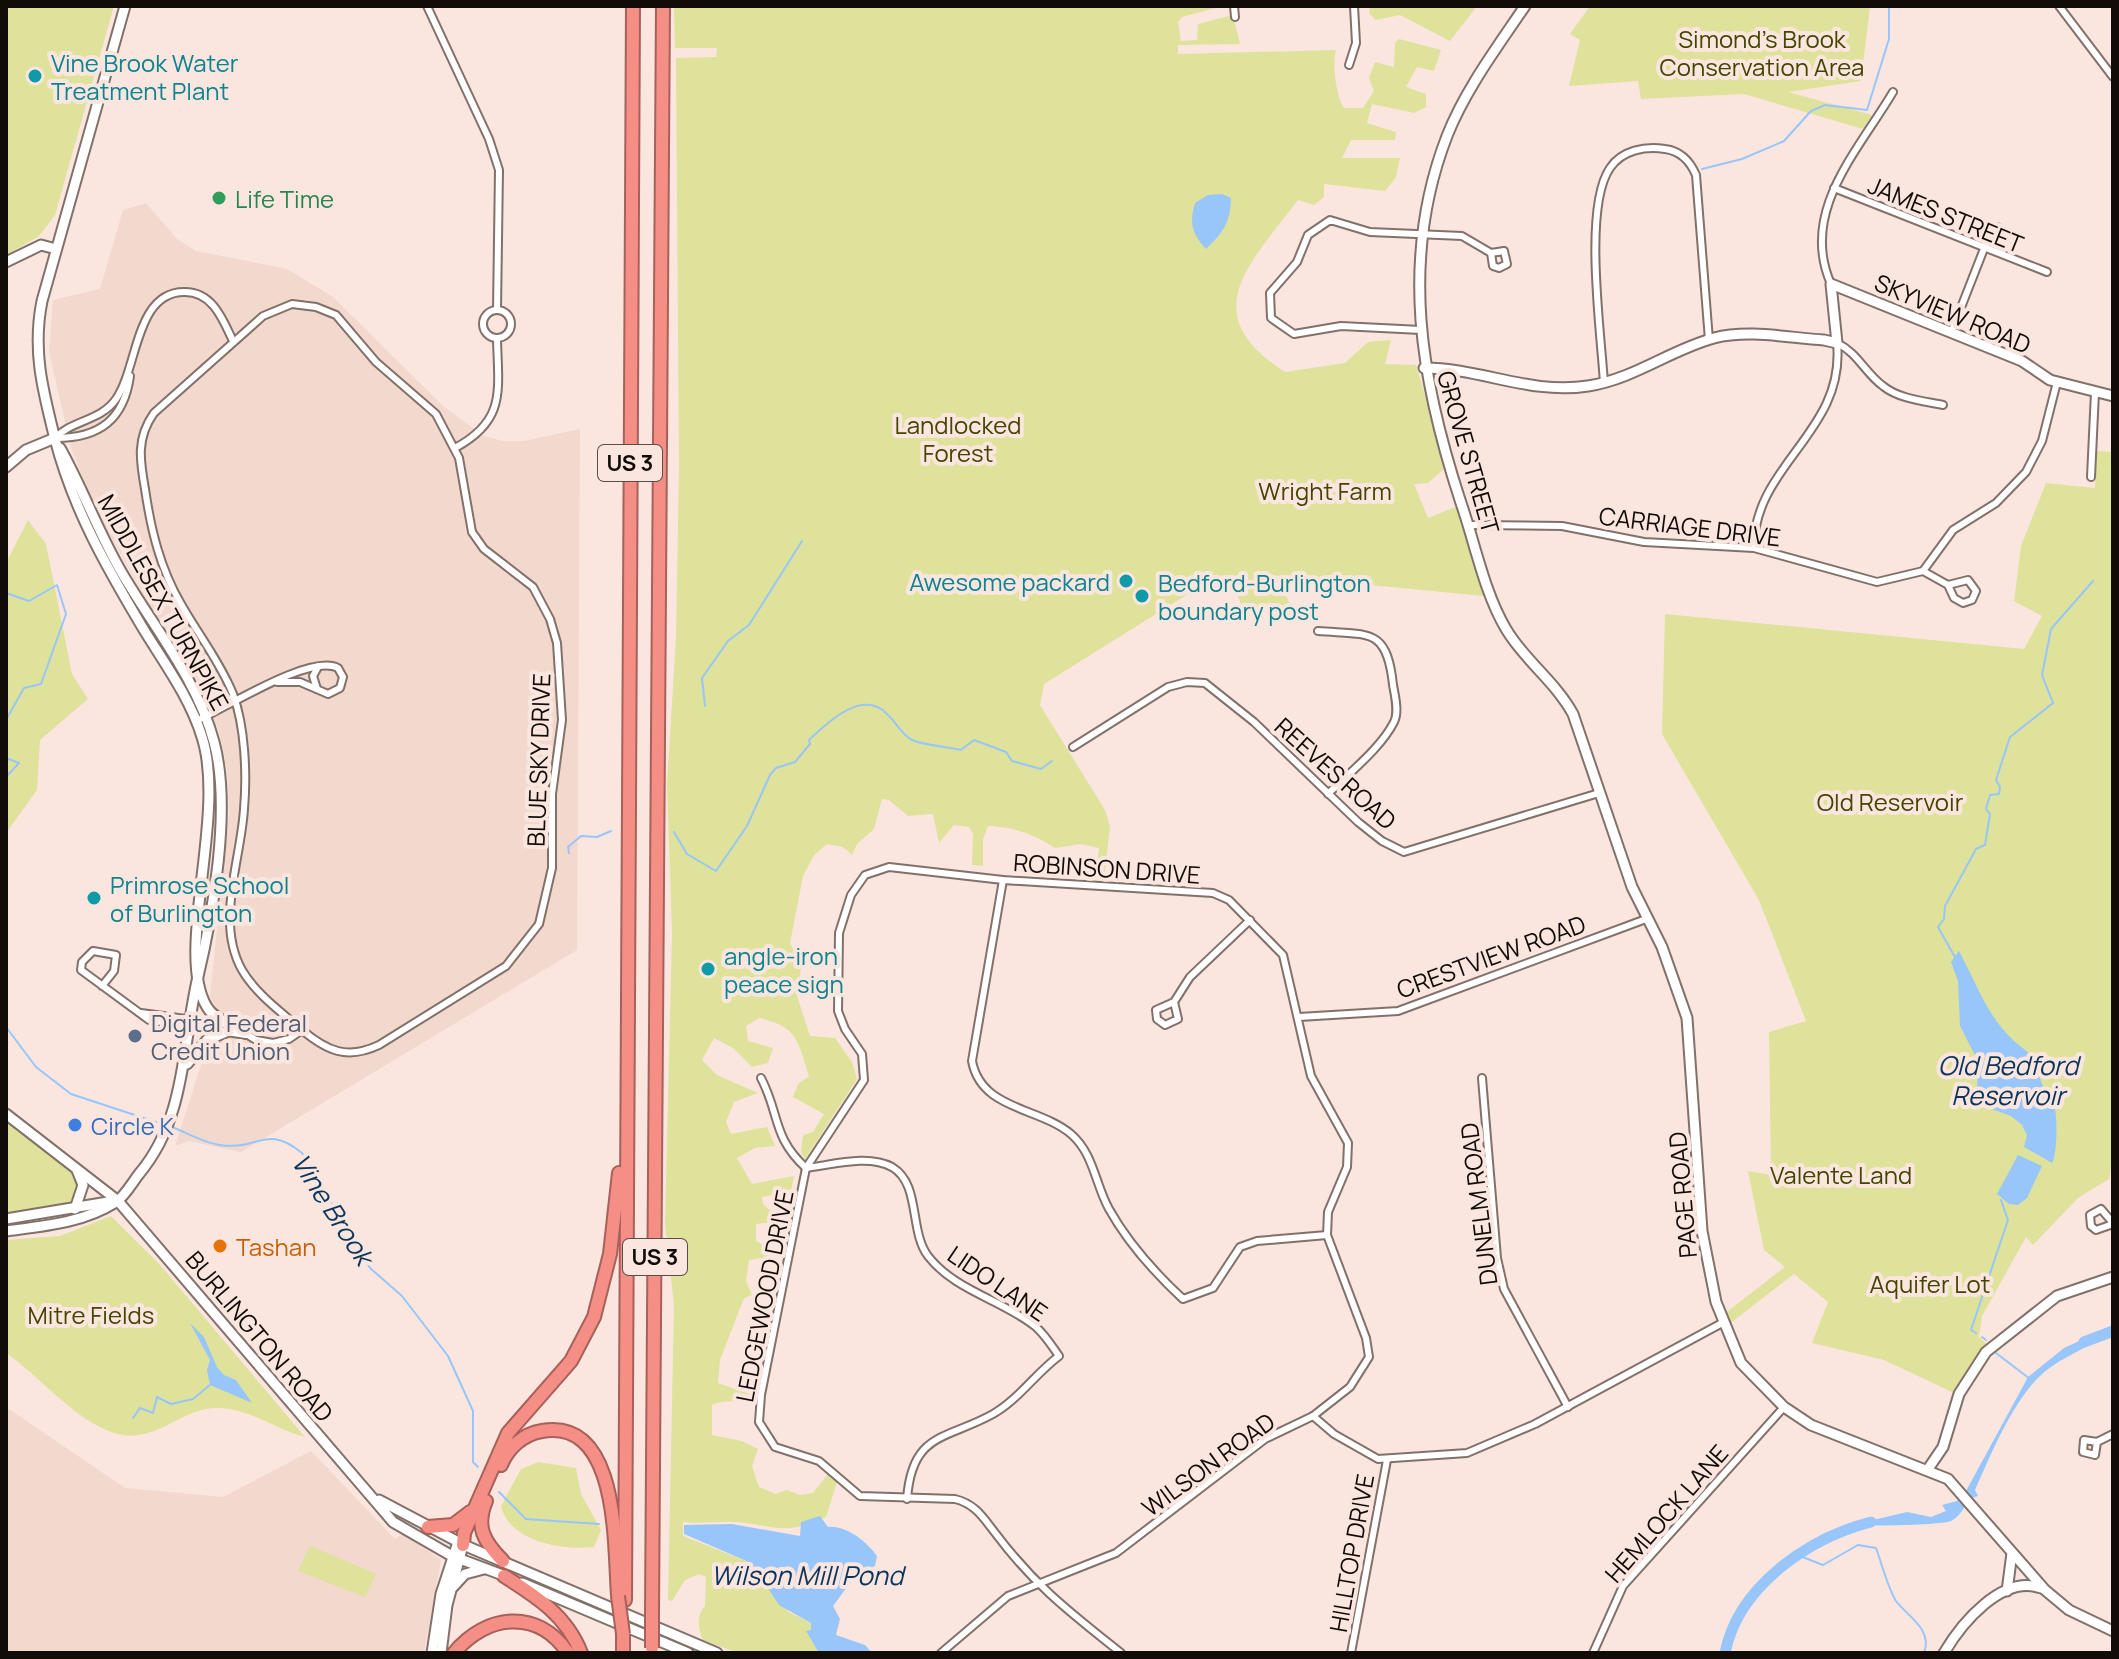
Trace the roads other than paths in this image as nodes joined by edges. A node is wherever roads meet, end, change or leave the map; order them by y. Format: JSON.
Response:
{"nodes":[{"id":1,"x":125,"y":6,"type":"edge"},
{"id":2,"x":427,"y":6,"type":"edge"},
{"id":3,"x":633,"y":6,"type":"edge"},
{"id":4,"x":663,"y":6,"type":"edge"},
{"id":5,"x":1234,"y":6,"type":"edge"},
{"id":6,"x":1354,"y":6,"type":"edge"},
{"id":7,"x":1525,"y":6,"type":"edge"},
{"id":8,"x":2059,"y":6,"type":"edge"},
{"id":9,"x":1235,"y":17,"type":"dead end"},
{"id":10,"x":1349,"y":65,"type":"dead end"},
{"id":11,"x":2113,"y":77,"type":"edge"},
{"id":12,"x":1893,"y":92,"type":"dead end"},
{"id":13,"x":1834,"y":188,"type":"junction"},
{"id":14,"x":1997,"y":227,"type":"dead end"},
{"id":15,"x":1423,"y":236,"type":"junction"},
{"id":16,"x":56,"y":249,"type":"junction"},
{"id":17,"x":1985,"y":250,"type":"junction"},
{"id":18,"x":1491,"y":253,"type":"dead end"},
{"id":19,"x":6,"y":262,"type":"edge"},
{"id":20,"x":2047,"y":272,"type":"dead end"},
{"id":21,"x":1831,"y":284,"type":"junction"},
{"id":22,"x":497,"y":310,"type":"junction"},
{"id":23,"x":1421,"y":330,"type":"junction"},
{"id":24,"x":1951,"y":333,"type":"junction"},
{"id":25,"x":497,"y":338,"type":"junction"},
{"id":26,"x":1709,"y":340,"type":"junction"},
{"id":27,"x":233,"y":341,"type":"junction"},
{"id":28,"x":1837,"y":343,"type":"junction"},
{"id":29,"x":1424,"y":368,"type":"junction"},
{"id":30,"x":131,"y":369,"type":"junction"},
{"id":31,"x":2057,"y":382,"type":"junction"},
{"id":32,"x":1604,"y":383,"type":"junction"},
{"id":33,"x":2095,"y":392,"type":"junction"},
{"id":34,"x":2113,"y":396,"type":"edge"},
{"id":35,"x":1943,"y":405,"type":"dead end"},
{"id":36,"x":55,"y":438,"type":"junction"},
{"id":37,"x":455,"y":448,"type":"junction"},
{"id":38,"x":6,"y":467,"type":"edge"},
{"id":39,"x":2091,"y":477,"type":"dead end"},
{"id":40,"x":1468,"y":525,"type":"junction"},
{"id":41,"x":1754,"y":548,"type":"junction"},
{"id":42,"x":1923,"y":571,"type":"junction"},
{"id":43,"x":1948,"y":585,"type":"junction"},
{"id":44,"x":1492,"y":596,"type":"joint"},
{"id":45,"x":1318,"y":631,"type":"dead end"},
{"id":46,"x":325,"y":664,"type":"junction"},
{"id":47,"x":277,"y":682,"type":"junction"},
{"id":48,"x":319,"y":692,"type":"junction"},
{"id":49,"x":235,"y":700,"type":"junction"},
{"id":50,"x":199,"y":714,"type":"junction"},
{"id":51,"x":1073,"y":747,"type":"dead end"},
{"id":52,"x":1599,"y":793,"type":"junction"},
{"id":53,"x":1328,"y":794,"type":"junction"},
{"id":54,"x":1003,"y":880,"type":"junction"},
{"id":55,"x":1646,"y":919,"type":"junction"},
{"id":56,"x":1250,"y":920,"type":"junction"},
{"id":57,"x":197,"y":981,"type":"junction"},
{"id":58,"x":102,"y":986,"type":"junction"},
{"id":59,"x":1174,"y":1002,"type":"dead end"},
{"id":60,"x":1299,"y":1017,"type":"junction"},
{"id":61,"x":192,"y":1024,"type":"junction"},
{"id":62,"x":228,"y":1029,"type":"junction"},
{"id":63,"x":302,"y":1030,"type":"junction"},
{"id":64,"x":185,"y":1067,"type":"junction"},
{"id":65,"x":761,"y":1078,"type":"dead end"},
{"id":66,"x":1482,"y":1078,"type":"dead end"},
{"id":67,"x":626,"y":1102,"type":"junction"},
{"id":68,"x":6,"y":1114,"type":"edge"},
{"id":69,"x":76,"y":1167,"type":"junction"},
{"id":70,"x":806,"y":1168,"type":"junction"},
{"id":71,"x":118,"y":1201,"type":"junction"},
{"id":72,"x":75,"y":1209,"type":"junction"},
{"id":73,"x":6,"y":1219,"type":"edge"},
{"id":74,"x":6,"y":1231,"type":"edge"},
{"id":75,"x":1327,"y":1235,"type":"junction"},
{"id":76,"x":2113,"y":1277,"type":"edge"},
{"id":77,"x":1724,"y":1322,"type":"junction"},
{"id":78,"x":1568,"y":1407,"type":"junction"},
{"id":79,"x":1784,"y":1407,"type":"junction"},
{"id":80,"x":1313,"y":1416,"type":"junction"},
{"id":81,"x":2113,"y":1434,"type":"edge"},
{"id":82,"x":2097,"y":1442,"type":"dead end"},
{"id":83,"x":1943,"y":1447,"type":"junction"},
{"id":84,"x":1387,"y":1460,"type":"junction"},
{"id":85,"x":1928,"y":1469,"type":"junction"},
{"id":86,"x":1948,"y":1479,"type":"junction"},
{"id":87,"x":372,"y":1497,"type":"junction"},
{"id":88,"x":907,"y":1499,"type":"junction"},
{"id":89,"x":476,"y":1507,"type":"junction"},
{"id":90,"x":428,"y":1527,"type":"junction"},
{"id":91,"x":461,"y":1541,"type":"junction"},
{"id":92,"x":2012,"y":1553,"type":"junction"},
{"id":93,"x":456,"y":1558,"type":"junction"},
{"id":94,"x":503,"y":1561,"type":"junction"},
{"id":95,"x":484,"y":1569,"type":"junction"},
{"id":96,"x":504,"y":1576,"type":"junction"},
{"id":97,"x":1036,"y":1584,"type":"junction"},
{"id":98,"x":451,"y":1589,"type":"junction"},
{"id":99,"x":2045,"y":1590,"type":"junction"},
{"id":100,"x":2007,"y":1591,"type":"junction"},
{"id":101,"x":621,"y":1598,"type":"junction"},
{"id":102,"x":2113,"y":1631,"type":"edge"},
{"id":103,"x":652,"y":1650,"type":"edge"},
{"id":104,"x":432,"y":1653,"type":"edge"},
{"id":105,"x":441,"y":1653,"type":"edge"},
{"id":106,"x":454,"y":1653,"type":"edge"},
{"id":107,"x":568,"y":1653,"type":"edge"},
{"id":108,"x":581,"y":1653,"type":"edge"},
{"id":109,"x":623,"y":1653,"type":"edge"},
{"id":110,"x":688,"y":1653,"type":"edge"},
{"id":111,"x":717,"y":1653,"type":"edge"},
{"id":112,"x":941,"y":1653,"type":"edge"},
{"id":113,"x":1121,"y":1653,"type":"edge"},
{"id":114,"x":1351,"y":1653,"type":"edge"},
{"id":115,"x":1593,"y":1653,"type":"edge"},
{"id":116,"x":1944,"y":1653,"type":"edge"}],
"edges":[{"from":1,"to":16,"type":"main road","name":"MIDDLESEX TURNPIKE"},
{"from":2,"to":22,"type":"street"},
{"from":3,"to":67,"type":"highway","number":"US 3"},
{"from":4,"to":103,"type":"highway","number":"US 3","bridge":true},
{"from":5,"to":9,"type":"street"},
{"from":6,"to":10,"type":"street"},
{"from":7,"to":15,"type":"main road","name":"GROVE STREET"},
{"from":8,"to":11,"type":"street"},
{"from":12,"to":13,"type":"street"},
{"from":13,"to":17,"type":"street","name":"JAMES STREET"},
{"from":13,"to":21,"type":"street"},
{"from":14,"to":17,"type":"street"},
{"from":15,"to":18,"type":"street"},
{"from":15,"to":23,"type":"main road","name":"GROVE STREET"},
{"from":15,"to":23,"type":"street"},
{"from":16,"to":19,"type":"main road"},
{"from":16,"to":36,"type":"main road","name":"MIDDLESEX TURNPIKE"},
{"from":17,"to":20,"type":"street","name":"JAMES STREET"},
{"from":17,"to":24,"type":"street"},
{"from":21,"to":24,"type":"main road","name":"SKYVIEW ROAD"},
{"from":21,"to":28,"type":"main road"},
{"from":22,"to":25,"type":"street"},
{"from":22,"to":25,"type":"street"},
{"from":23,"to":29,"type":"main road","name":"GROVE STREET"},
{"from":24,"to":31,"type":"main road","name":"SKYVIEW ROAD"},
{"from":25,"to":37,"type":"street"},
{"from":26,"to":28,"type":"main road"},
{"from":26,"to":32,"type":"main road"},
{"from":26,"to":32,"type":"street"},
{"from":27,"to":30,"type":"street"},
{"from":27,"to":37,"type":"street","name":"BLUE SKY DRIVE"},
{"from":27,"to":49,"type":"street","name":"BLUE SKY DRIVE"},
{"from":28,"to":35,"type":"street"},
{"from":28,"to":41,"type":"street"},
{"from":29,"to":32,"type":"main road"},
{"from":29,"to":40,"type":"main road","name":"GROVE STREET"},
{"from":30,"to":36,"type":"street"},
{"from":30,"to":36,"type":"street"},
{"from":31,"to":33,"type":"main road","name":"SKYVIEW ROAD"},
{"from":31,"to":42,"type":"street"},
{"from":33,"to":34,"type":"main road","name":"SKYVIEW ROAD"},
{"from":33,"to":39,"type":"street"},
{"from":36,"to":38,"type":"main road"},
{"from":36,"to":50,"type":"main road","name":"MIDDLESEX TURNPIKE"},
{"from":37,"to":63,"type":"street","name":"BLUE SKY DRIVE"},
{"from":40,"to":41,"type":"street","name":"CARRIAGE DRIVE"},
{"from":40,"to":44,"type":"main road","name":"GROVE STREET"},
{"from":41,"to":42,"type":"street","name":"CARRIAGE DRIVE"},
{"from":42,"to":43,"type":"street"},
{"from":43,"to":43,"type":"street"},
{"from":44,"to":52,"type":"main road","name":"PAGE ROAD"},
{"from":45,"to":53,"type":"street"},
{"from":46,"to":47,"type":"street"},
{"from":46,"to":48,"type":"street"},
{"from":46,"to":48,"type":"street"},
{"from":47,"to":48,"type":"street"},
{"from":47,"to":49,"type":"street"},
{"from":49,"to":50,"type":"street"},
{"from":49,"to":50,"type":"street"},
{"from":49,"to":63,"type":"street","name":"BLUE SKY DRIVE"},
{"from":50,"to":57,"type":"main road","name":"MIDDLESEX TURNPIKE"},
{"from":51,"to":53,"type":"street","name":"REEVES ROAD"},
{"from":52,"to":53,"type":"street","name":"REEVES ROAD"},
{"from":52,"to":55,"type":"main road","name":"PAGE ROAD"},
{"from":54,"to":56,"type":"street","name":"ROBINSON DRIVE"},
{"from":54,"to":70,"type":"street","name":"ROBINSON DRIVE"},
{"from":54,"to":75,"type":"street"},
{"from":55,"to":60,"type":"street","name":"CRESTVIEW ROAD"},
{"from":55,"to":77,"type":"main road","name":"PAGE ROAD"},
{"from":56,"to":59,"type":"street"},
{"from":56,"to":60,"type":"street","name":"ROBINSON DRIVE"},
{"from":57,"to":61,"type":"main road","name":"MIDDLESEX TURNPIKE"},
{"from":57,"to":62,"type":"main road"},
{"from":58,"to":58,"type":"street"},
{"from":58,"to":61,"type":"street"},
{"from":60,"to":75,"type":"street","name":"ROBINSON DRIVE"},
{"from":61,"to":62,"type":"street"},
{"from":61,"to":64,"type":"main road","name":"MIDDLESEX TURNPIKE"},
{"from":62,"to":63,"type":"street"},
{"from":62,"to":64,"type":"main road"},
{"from":64,"to":71,"type":"main road","name":"MIDDLESEX TURNPIKE"},
{"from":65,"to":70,"type":"street"},
{"from":66,"to":78,"type":"street","name":"DUNELM ROAD"},
{"from":67,"to":89,"type":"highway"},
{"from":67,"to":101,"type":"highway","number":"US 3"},
{"from":68,"to":69,"type":"main road","name":"BURLINGTON ROAD"},
{"from":69,"to":71,"type":"main road","name":"BURLINGTON ROAD"},
{"from":69,"to":72,"type":"main road"},
{"from":70,"to":88,"type":"street","name":"LEDGEWOOD DRIVE"},
{"from":70,"to":88,"type":"street","name":"LIDO LANE"},
{"from":71,"to":72,"type":"main road"},
{"from":71,"to":74,"type":"main road","name":"MIDDLESEX TURNPIKE"},
{"from":71,"to":87,"type":"main road","name":"BURLINGTON ROAD"},
{"from":72,"to":73,"type":"main road"},
{"from":75,"to":80,"type":"street"},
{"from":76,"to":83,"type":"main road"},
{"from":77,"to":78,"type":"street","name":"WILSON ROAD"},
{"from":77,"to":79,"type":"main road","name":"PAGE ROAD"},
{"from":78,"to":84,"type":"street","name":"WILSON ROAD"},
{"from":79,"to":85,"type":"main road","name":"PAGE ROAD"},
{"from":79,"to":115,"type":"street","name":"HEMLOCK LANE"},
{"from":80,"to":84,"type":"street","name":"WILSON ROAD"},
{"from":80,"to":97,"type":"street","name":"WILSON ROAD"},
{"from":81,"to":82,"type":"street"},
{"from":83,"to":85,"type":"main road"},
{"from":83,"to":86,"type":"main road"},
{"from":84,"to":114,"type":"street","name":"HILLTOP DRIVE"},
{"from":85,"to":86,"type":"main road","name":"PAGE ROAD"},
{"from":86,"to":92,"type":"main road","name":"PAGE ROAD"},
{"from":87,"to":90,"type":"main road","name":"BURLINGTON ROAD"},
{"from":87,"to":93,"type":"main road","name":"BURLINGTON ROAD"},
{"from":88,"to":97,"type":"street","name":"LEDGEWOOD DRIVE"},
{"from":89,"to":90,"type":"highway"},
{"from":89,"to":91,"type":"highway"},
{"from":90,"to":91,"type":"main road","name":"BURLINGTON ROAD"},
{"from":91,"to":93,"type":"main road"},
{"from":91,"to":94,"type":"main road","name":"BURLINGTON ROAD"},
{"from":92,"to":99,"type":"main road","name":"PAGE ROAD"},
{"from":92,"to":100,"type":"main road"},
{"from":93,"to":95,"type":"main road","name":"BURLINGTON ROAD"},
{"from":93,"to":98,"type":"main road"},
{"from":93,"to":104,"type":"main road"},
{"from":94,"to":101,"type":"highway"},
{"from":94,"to":111,"type":"main road","name":"BURLINGTON ROAD"},
{"from":95,"to":96,"type":"main road","name":"BURLINGTON ROAD"},
{"from":95,"to":98,"type":"main road"},
{"from":96,"to":108,"type":"highway"},
{"from":96,"to":110,"type":"main road","name":"BURLINGTON ROAD"},
{"from":97,"to":112,"type":"street","name":"WILSON ROAD"},
{"from":97,"to":113,"type":"street","name":"LEDGEWOOD DRIVE"},
{"from":98,"to":105,"type":"main road"},
{"from":99,"to":100,"type":"main road"},
{"from":99,"to":102,"type":"main road","name":"PAGE ROAD"},
{"from":100,"to":116,"type":"main road"},
{"from":101,"to":109,"type":"highway","bridge":true},
{"from":106,"to":107,"type":"highway"}]}
